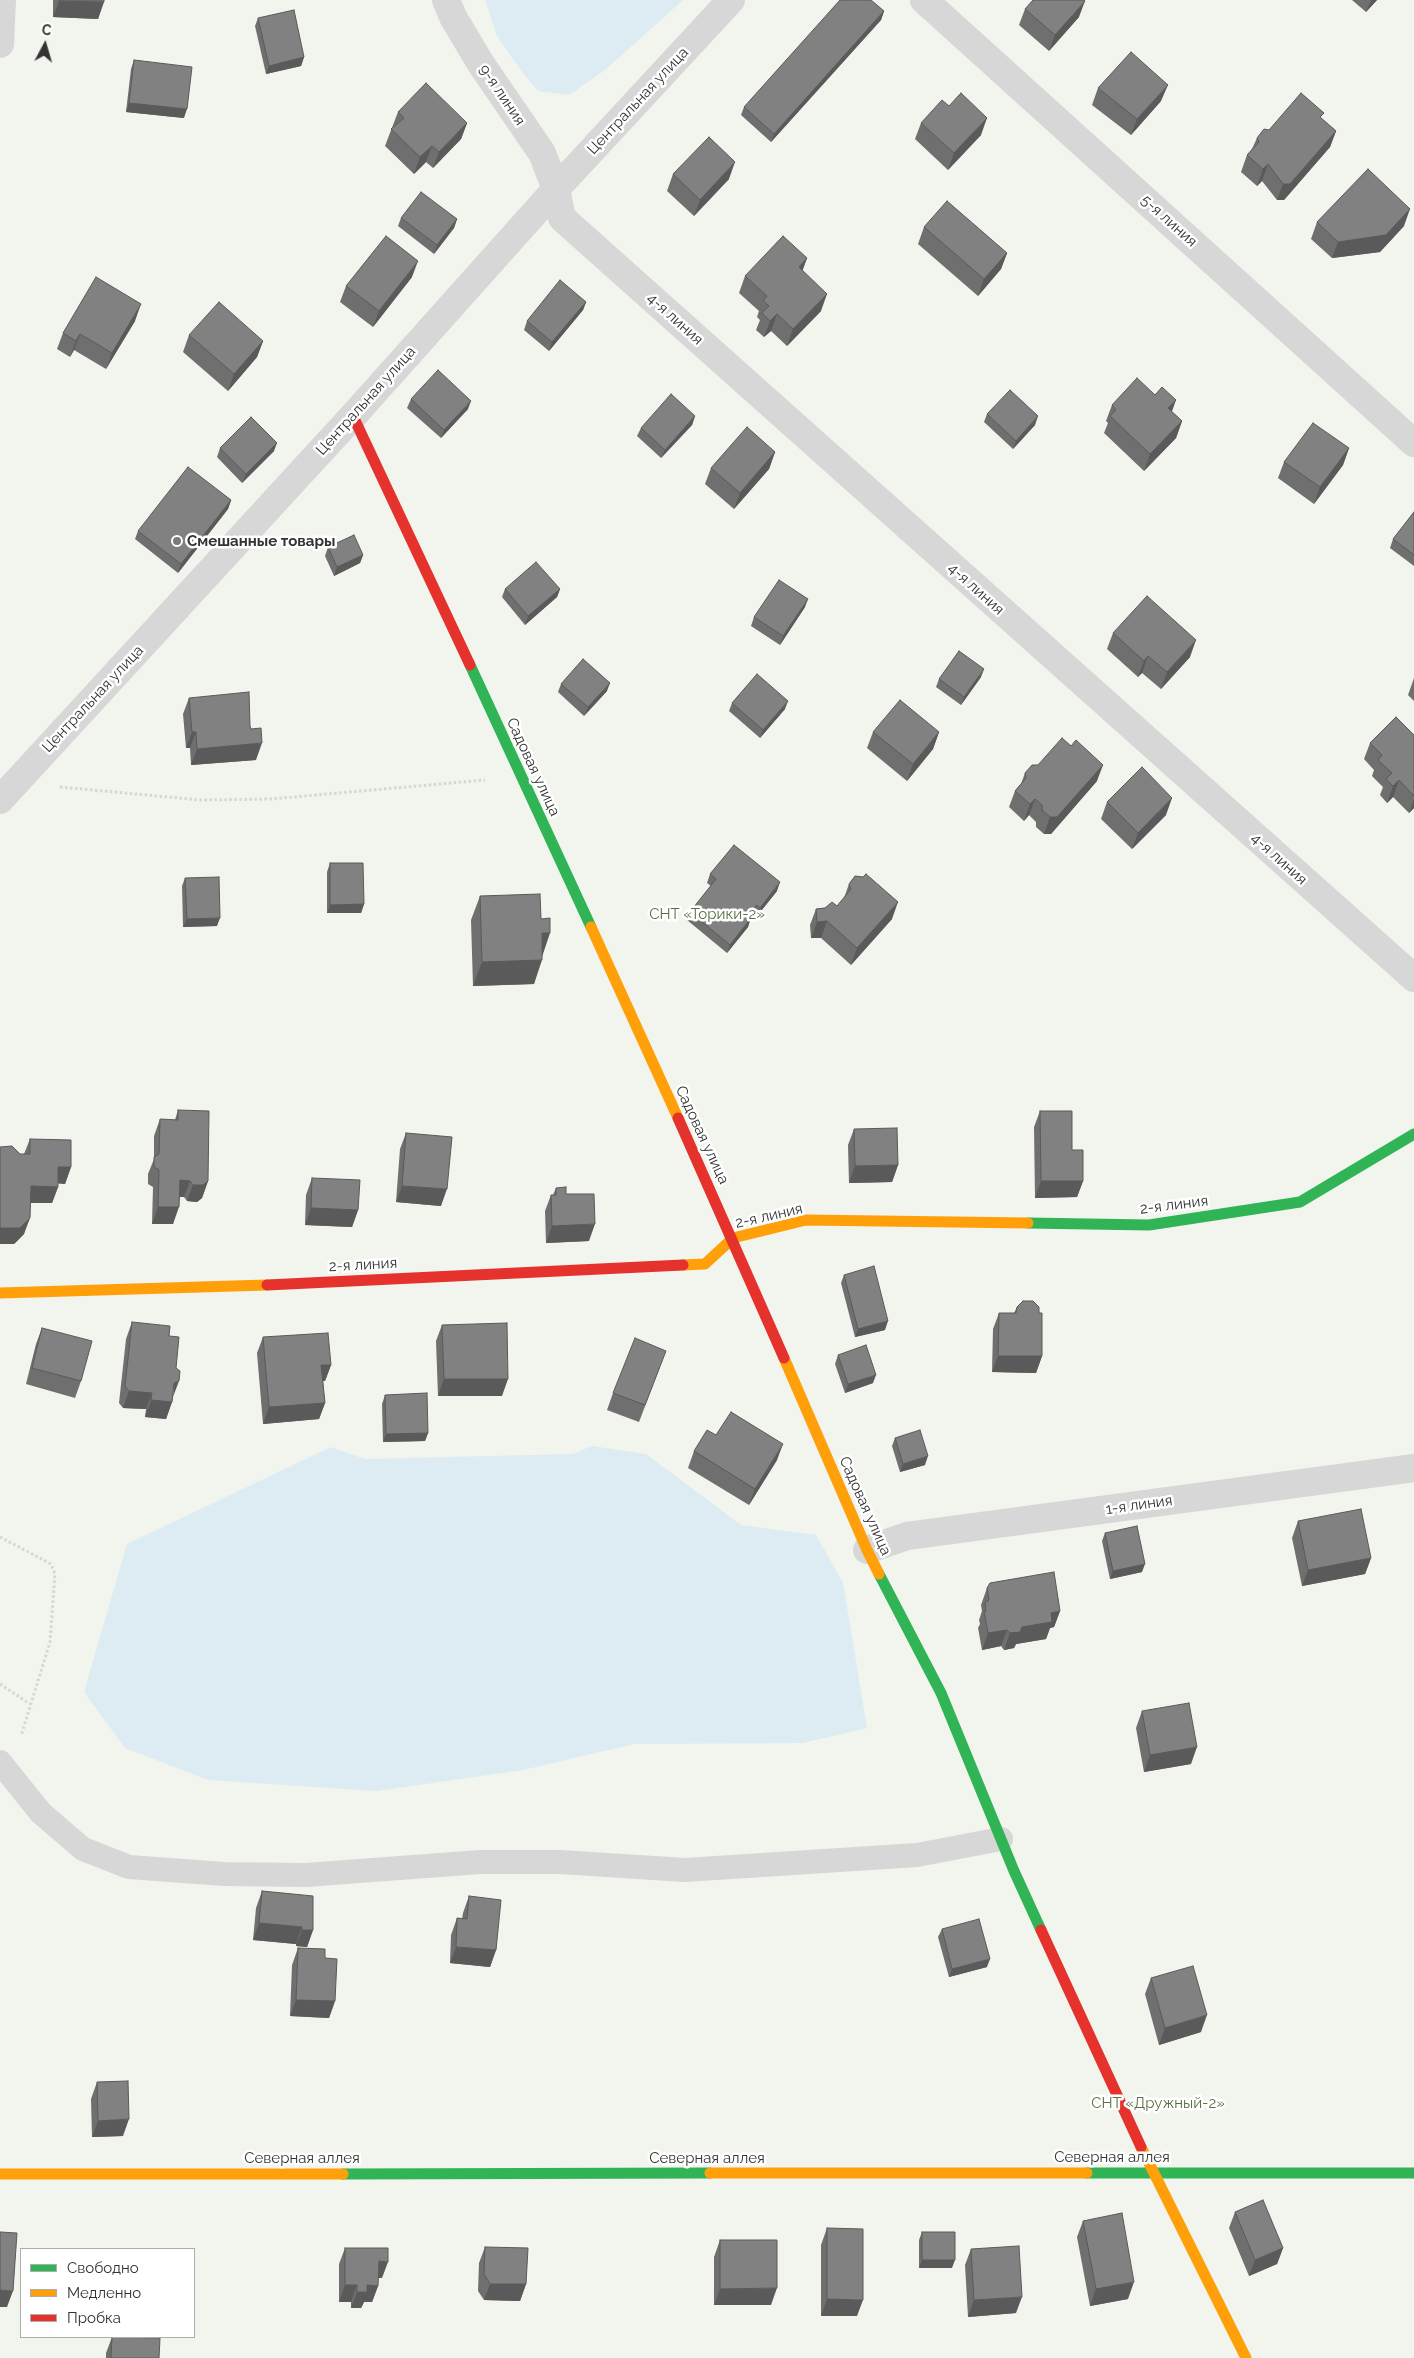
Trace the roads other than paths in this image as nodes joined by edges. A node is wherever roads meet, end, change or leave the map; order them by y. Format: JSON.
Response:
{"nodes":[{"id":1,"x":2,"y":0,"type":"edge"},
{"id":2,"x":446,"y":0,"type":"edge"},
{"id":3,"x":731,"y":0,"type":"edge"},
{"id":4,"x":924,"y":0,"type":"edge"},
{"id":5,"x":0,"y":44,"type":"edge"},
{"id":6,"x":556,"y":190,"type":"junction"},
{"id":7,"x":353,"y":416,"type":"junction"},
{"id":8,"x":1414,"y":443,"type":"edge"},
{"id":9,"x":9,"y":790,"type":"edge"},
{"id":10,"x":1414,"y":978,"type":"edge"},
{"id":11,"x":1414,"y":1134,"type":"edge"},
{"id":12,"x":733,"y":1238,"type":"junction"},
{"id":13,"x":0,"y":1293,"type":"edge"},
{"id":14,"x":1414,"y":1468,"type":"edge"},
{"id":15,"x":867,"y":1550,"type":"junction"},
{"id":16,"x":0,"y":1762,"type":"edge"},
{"id":17,"x":1001,"y":1839,"type":"junction"},
{"id":18,"x":1152,"y":2172,"type":"junction"},
{"id":19,"x":1414,"y":2173,"type":"edge"},
{"id":20,"x":0,"y":2174,"type":"edge"},
{"id":21,"x":1246,"y":2358,"type":"edge"}],
"edges":[{"from":1,"to":5,"type":"street"},
{"from":2,"to":6,"type":"street","name":"9-я линия"},
{"from":3,"to":6,"type":"street","name":"Центральная улица"},
{"from":4,"to":8,"type":"street","name":"5-я линия"},
{"from":6,"to":7,"type":"street","name":"Центральная улица"},
{"from":6,"to":10,"type":"street","name":"4-я линия"},
{"from":7,"to":9,"type":"street","name":"Центральная улица"},
{"from":7,"to":12,"type":"street","name":"Садовая улица"},
{"from":11,"to":12,"type":"street","name":"2-я линия"},
{"from":12,"to":13,"type":"street","name":"2-я линия"},
{"from":12,"to":15,"type":"street","name":"Садовая улица"},
{"from":14,"to":15,"type":"street","name":"1-я линия"},
{"from":15,"to":17,"type":"street","name":"Садовая улица"},
{"from":16,"to":17,"type":"lane"},
{"from":17,"to":18,"type":"street","name":"Садовая улица"},
{"from":18,"to":19,"type":"street","name":"Северная аллея"},
{"from":18,"to":20,"type":"street","name":"Северная аллея"},
{"from":18,"to":21,"type":"street","name":"Садовая улица"}]}
